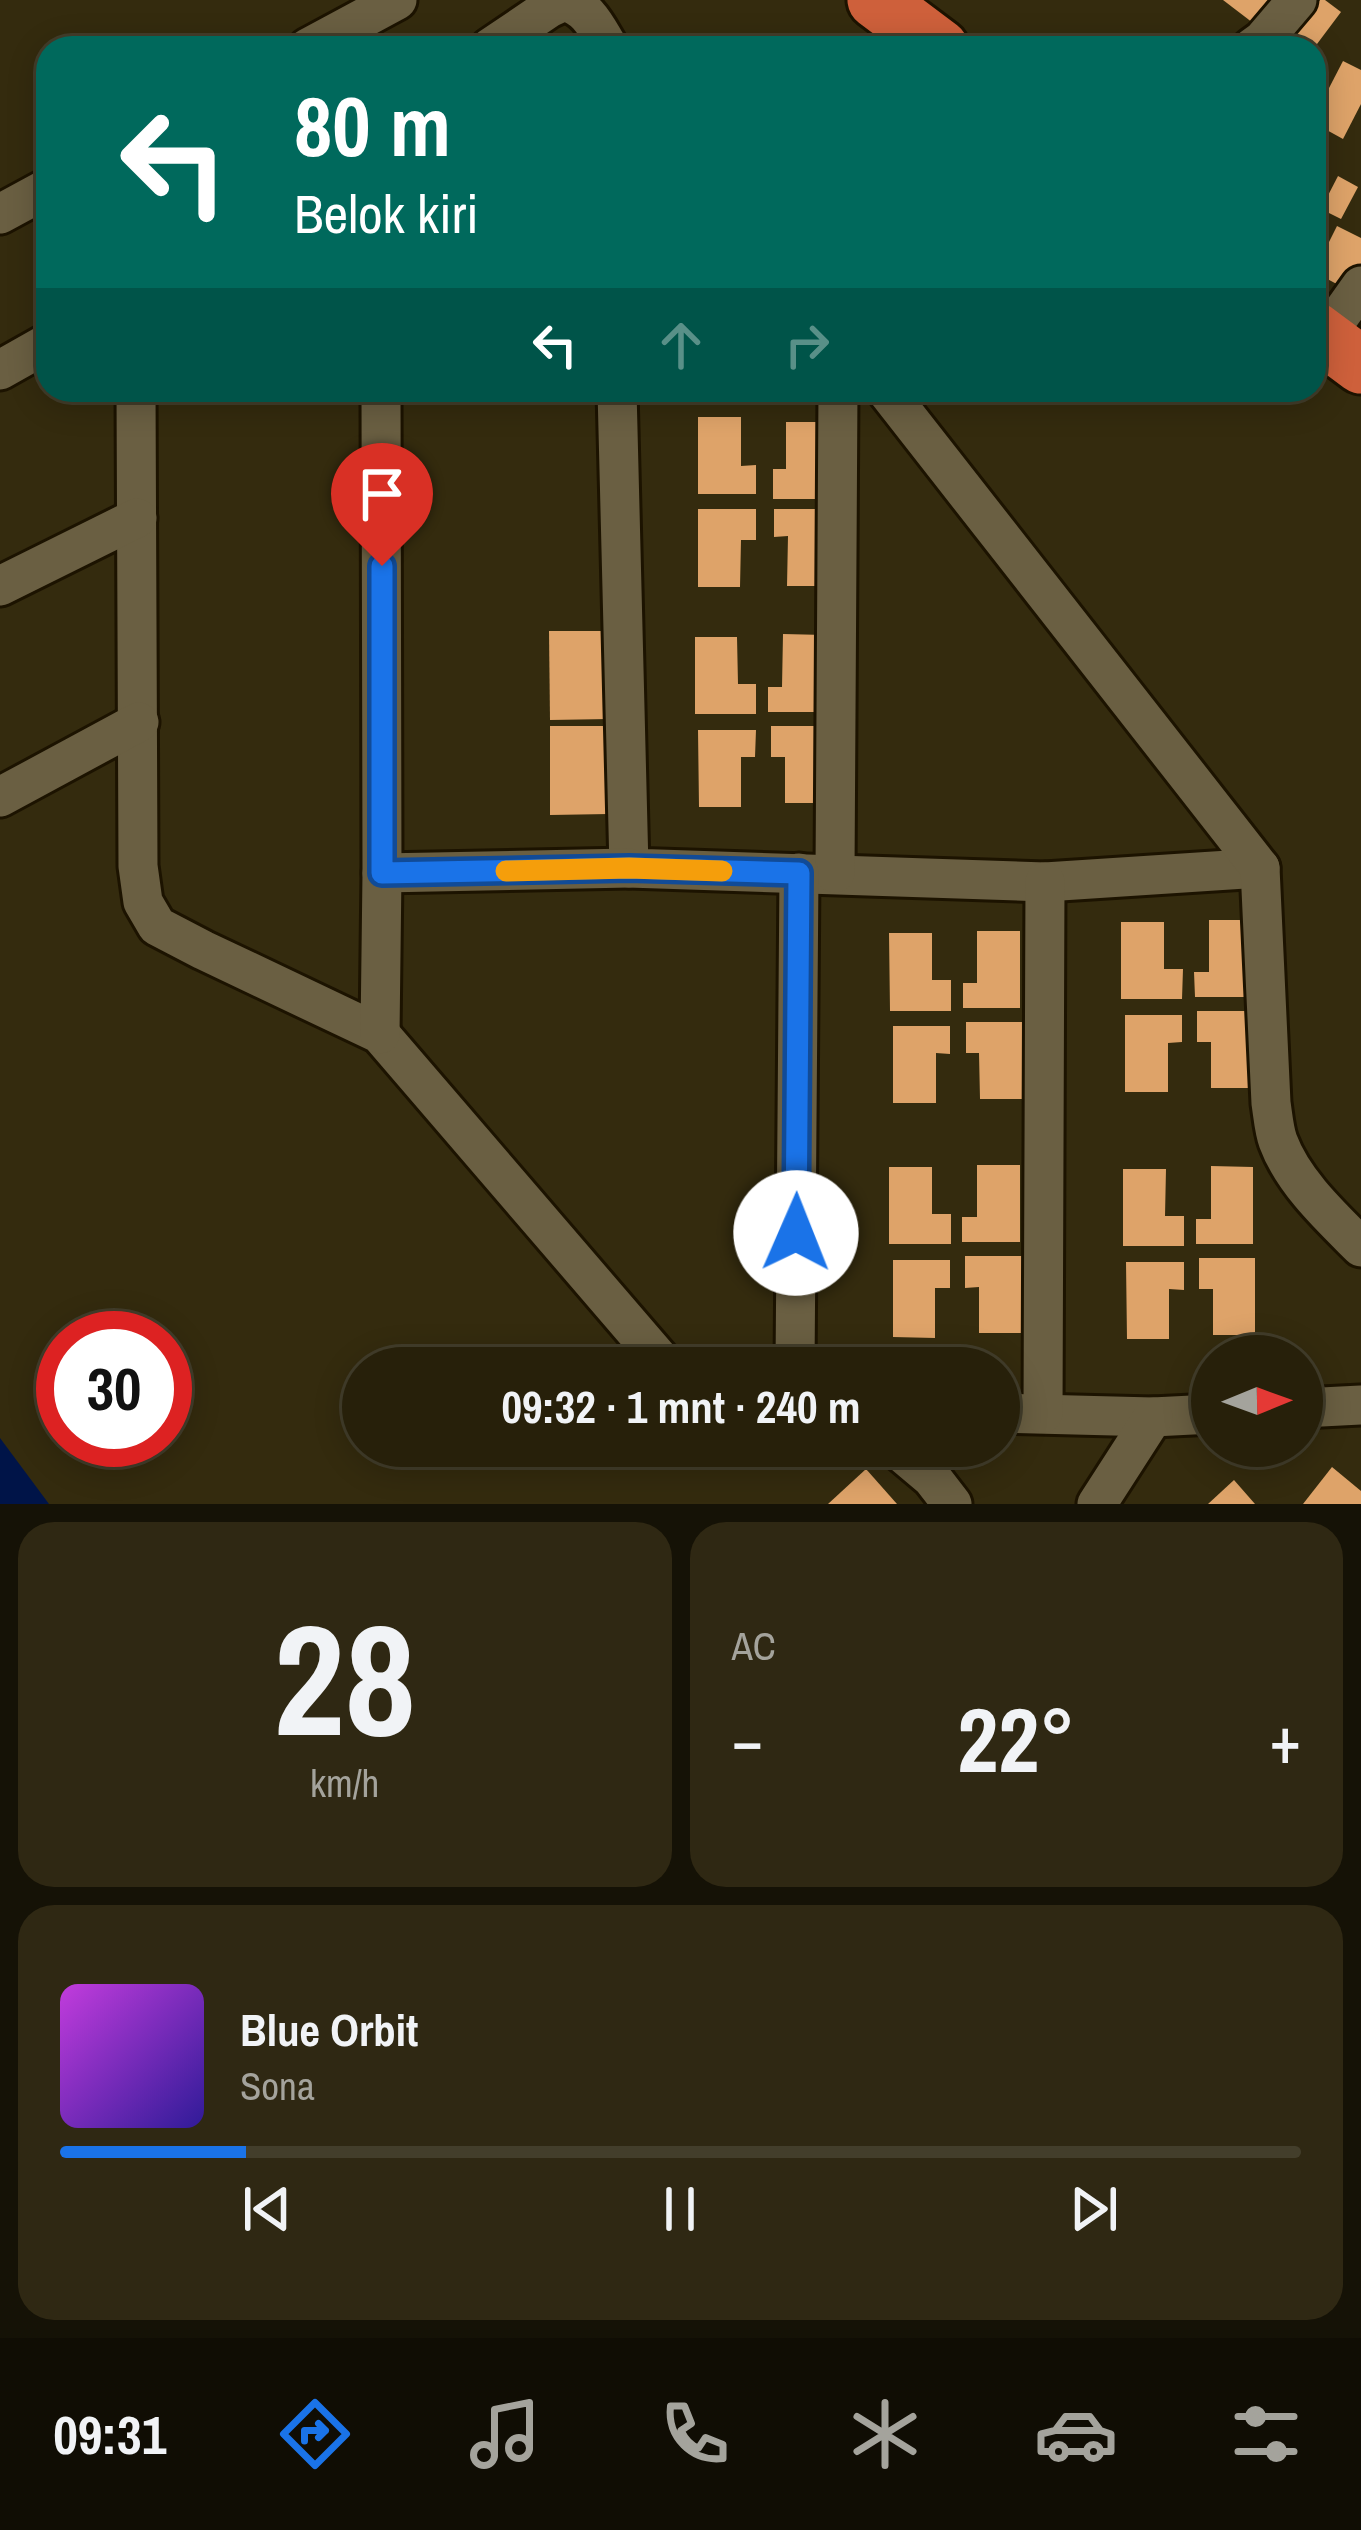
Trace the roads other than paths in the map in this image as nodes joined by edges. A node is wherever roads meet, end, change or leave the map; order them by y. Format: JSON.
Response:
{"nodes":[{"id":1,"x":397,"y":0,"type":"edge"},
{"id":2,"x":1297,"y":0,"type":"edge"},
{"id":3,"x":330,"y":36,"type":"edge"},
{"id":4,"x":508,"y":36,"type":"edge"},
{"id":5,"x":601,"y":36,"type":"edge"},
{"id":6,"x":1266,"y":36,"type":"edge"},
{"id":7,"x":36,"y":194,"type":"edge"},
{"id":8,"x":0,"y":214,"type":"edge"},
{"id":9,"x":1361,"y":286,"type":"edge"},
{"id":10,"x":1333,"y":344,"type":"edge"},
{"id":11,"x":36,"y":350,"type":"edge"},
{"id":12,"x":0,"y":370,"type":"edge"},
{"id":13,"x":136,"y":402,"type":"edge"},
{"id":14,"x":381,"y":402,"type":"edge"},
{"id":15,"x":617,"y":402,"type":"edge"},
{"id":16,"x":837,"y":402,"type":"edge"},
{"id":17,"x":895,"y":402,"type":"edge"},
{"id":18,"x":137,"y":518,"type":"junction"},
{"id":19,"x":0,"y":586,"type":"edge"},
{"id":20,"x":139,"y":722,"type":"junction"},
{"id":21,"x":0,"y":797,"type":"edge"},
{"id":22,"x":629,"y":868,"type":"junction"},
{"id":23,"x":1260,"y":868,"type":"junction"},
{"id":24,"x":382,"y":873,"type":"junction"},
{"id":25,"x":817,"y":873,"type":"junction"},
{"id":26,"x":1045,"y":882,"type":"junction"},
{"id":27,"x":380,"y":1034,"type":"junction"},
{"id":28,"x":1361,"y":1247,"type":"edge"},
{"id":29,"x":649,"y":1347,"type":"edge"},
{"id":30,"x":796,"y":1347,"type":"edge"},
{"id":31,"x":1361,"y":1405,"type":"edge"},
{"id":32,"x":1323,"y":1407,"type":"edge"},
{"id":33,"x":1020,"y":1413,"type":"edge"},
{"id":34,"x":1043,"y":1413,"type":"junction"},
{"id":35,"x":1191,"y":1415,"type":"edge"},
{"id":36,"x":1153,"y":1417,"type":"junction"},
{"id":37,"x":919,"y":1467,"type":"edge"},
{"id":38,"x":952,"y":1504,"type":"edge"},
{"id":39,"x":1097,"y":1504,"type":"edge"}],
"edges":[{"from":1,"to":3,"type":"street"},
{"from":2,"to":6,"type":"street"},
{"from":4,"to":5,"type":"street"},
{"from":7,"to":8,"type":"street"},
{"from":9,"to":10,"type":"street"},
{"from":11,"to":12,"type":"street"},
{"from":13,"to":18,"type":"street"},
{"from":14,"to":24,"type":"street"},
{"from":15,"to":22,"type":"street"},
{"from":16,"to":25,"type":"street"},
{"from":17,"to":23,"type":"street"},
{"from":18,"to":19,"type":"street"},
{"from":18,"to":20,"type":"street"},
{"from":20,"to":21,"type":"street"},
{"from":20,"to":27,"type":"street"},
{"from":22,"to":24,"type":"street"},
{"from":22,"to":25,"type":"street"},
{"from":23,"to":26,"type":"street"},
{"from":23,"to":28,"type":"street"},
{"from":24,"to":27,"type":"street"},
{"from":25,"to":26,"type":"street"},
{"from":25,"to":30,"type":"street"},
{"from":26,"to":34,"type":"street"},
{"from":27,"to":29,"type":"street"},
{"from":31,"to":32,"type":"street"},
{"from":33,"to":34,"type":"street"},
{"from":34,"to":36,"type":"street"},
{"from":35,"to":36,"type":"street"},
{"from":36,"to":39,"type":"street"},
{"from":37,"to":38,"type":"street"}]}
